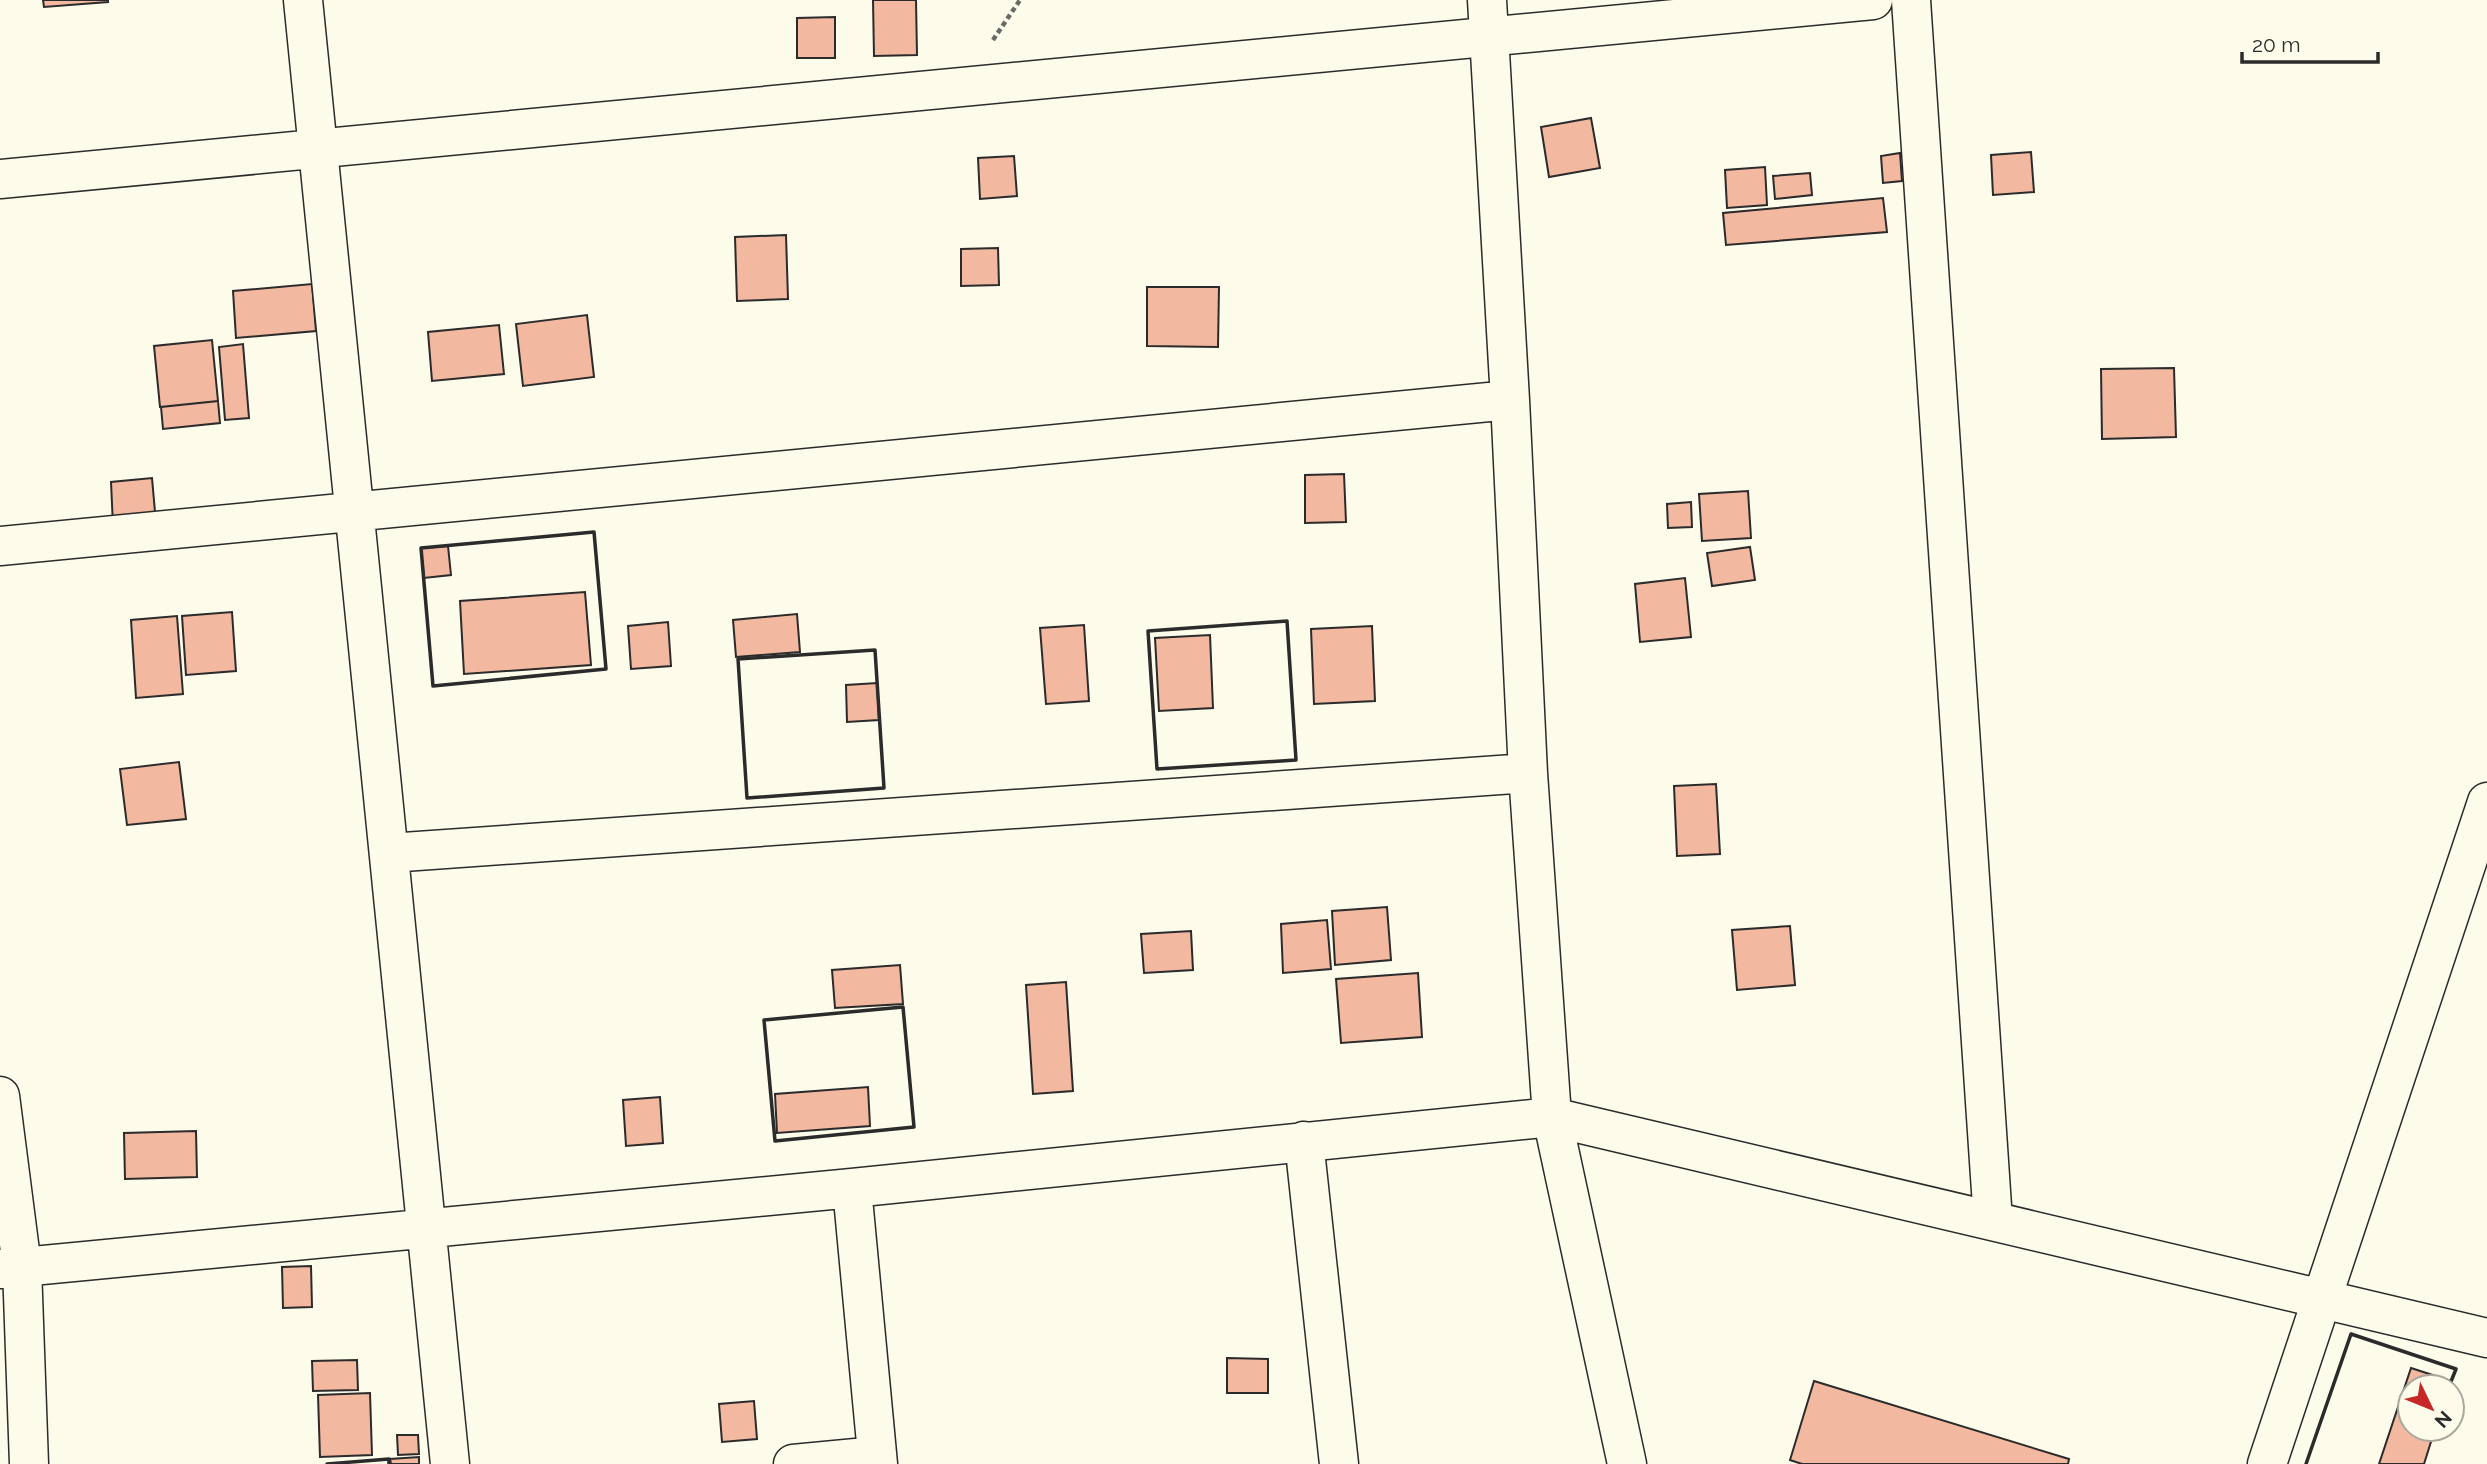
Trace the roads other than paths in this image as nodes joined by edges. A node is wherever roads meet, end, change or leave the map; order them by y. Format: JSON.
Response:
{"nodes":[{"id":1,"x":303,"y":0,"type":"edge"},
{"id":2,"x":1873,"y":0,"type":"edge"},
{"id":3,"x":1911,"y":0,"type":"edge"},
{"id":4,"x":1488,"y":18,"type":"edge"},
{"id":5,"x":318,"y":148,"type":"junction"},
{"id":6,"x":0,"y":179,"type":"edge"},
{"id":7,"x":1510,"y":400,"type":"junction"},
{"id":8,"x":355,"y":512,"type":"junction"},
{"id":9,"x":0,"y":546,"type":"edge"},
{"id":10,"x":1528,"y":773,"type":"junction"},
{"id":11,"x":2487,"y":802,"type":"edge"},
{"id":12,"x":389,"y":853,"type":"junction"},
{"id":13,"x":0,"y":1096,"type":"edge"},
{"id":14,"x":1552,"y":1117,"type":"junction"},
{"id":15,"x":1304,"y":1141,"type":"junction"},
{"id":16,"x":852,"y":1188,"type":"junction"},
{"id":17,"x":1993,"y":1221,"type":"junction"},
{"id":18,"x":426,"y":1228,"type":"junction"},
{"id":19,"x":11,"y":1268,"type":"edge"},
{"id":20,"x":2322,"y":1298,"type":"junction"},
{"id":21,"x":2487,"y":1338,"type":"edge"},
{"id":22,"x":878,"y":1460,"type":"edge"},
{"id":23,"x":29,"y":1464,"type":"edge"},
{"id":24,"x":450,"y":1464,"type":"edge"},
{"id":25,"x":793,"y":1464,"type":"edge"},
{"id":26,"x":1339,"y":1464,"type":"edge"},
{"id":27,"x":1627,"y":1464,"type":"edge"},
{"id":28,"x":2267,"y":1464,"type":"edge"}],
"edges":[{"from":1,"to":5,"type":"street"},
{"from":2,"to":4,"type":"street"},
{"from":3,"to":17,"type":"street"},
{"from":4,"to":5,"type":"street"},
{"from":4,"to":7,"type":"street"},
{"from":5,"to":6,"type":"street"},
{"from":5,"to":8,"type":"street"},
{"from":7,"to":8,"type":"street"},
{"from":7,"to":10,"type":"street"},
{"from":8,"to":9,"type":"street"},
{"from":8,"to":12,"type":"street"},
{"from":10,"to":12,"type":"street"},
{"from":10,"to":14,"type":"street"},
{"from":11,"to":20,"type":"street"},
{"from":12,"to":18,"type":"street"},
{"from":13,"to":19,"type":"street"},
{"from":14,"to":15,"type":"street"},
{"from":14,"to":17,"type":"street"},
{"from":14,"to":27,"type":"street"},
{"from":15,"to":16,"type":"street"},
{"from":15,"to":26,"type":"street"},
{"from":16,"to":18,"type":"street"},
{"from":16,"to":22,"type":"street"},
{"from":17,"to":20,"type":"street"},
{"from":18,"to":19,"type":"street"},
{"from":18,"to":24,"type":"street"},
{"from":19,"to":23,"type":"street"},
{"from":20,"to":21,"type":"street"},
{"from":20,"to":28,"type":"street"},
{"from":22,"to":25,"type":"street"}]}
